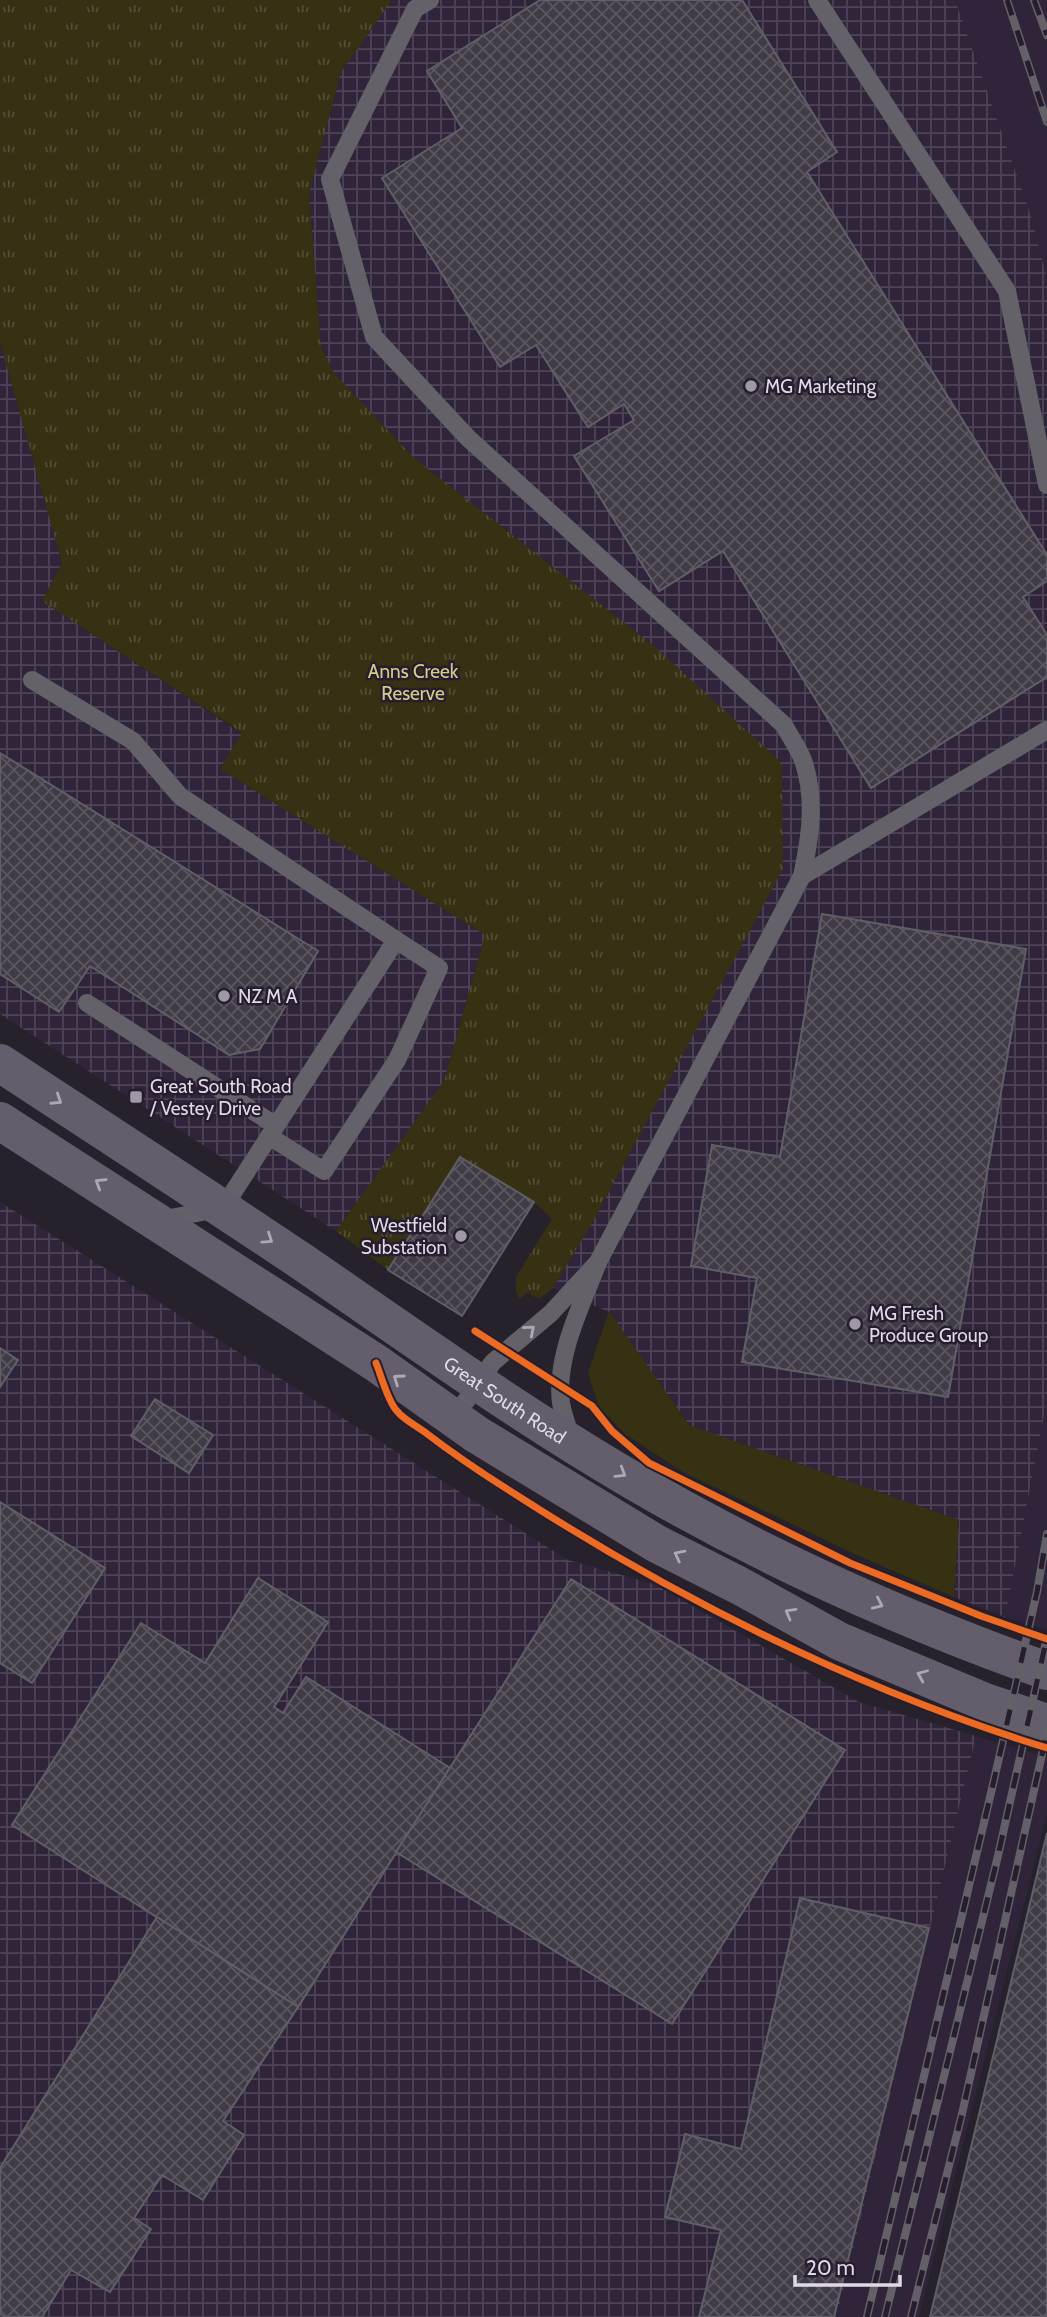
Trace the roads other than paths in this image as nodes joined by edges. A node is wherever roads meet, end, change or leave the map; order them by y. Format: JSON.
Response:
{"nodes":[{"id":1,"x":430,"y":0,"type":"edge"},
{"id":2,"x":817,"y":0,"type":"edge"},
{"id":3,"x":1047,"y":485,"type":"edge"},
{"id":4,"x":32,"y":680,"type":"dead end"},
{"id":5,"x":1047,"y":730,"type":"edge"},
{"id":6,"x":802,"y":876,"type":"junction"},
{"id":7,"x":396,"y":940,"type":"junction"},
{"id":8,"x":87,"y":1003,"type":"dead end"},
{"id":9,"x":0,"y":1063,"type":"edge"},
{"id":10,"x":0,"y":1121,"type":"edge"},
{"id":11,"x":272,"y":1131,"type":"junction"},
{"id":12,"x":223,"y":1208,"type":"junction"},
{"id":13,"x":157,"y":1221,"type":"junction"},
{"id":14,"x":597,"y":1262,"type":"junction"},
{"id":15,"x":479,"y":1383,"type":"junction"},
{"id":16,"x":454,"y":1418,"type":"junction"},
{"id":17,"x":573,"y":1444,"type":"junction"},
{"id":18,"x":1047,"y":1671,"type":"edge"},
{"id":19,"x":1047,"y":1723,"type":"edge"}],
"edges":[{"from":1,"to":6,"type":"lane"},
{"from":2,"to":3,"type":"lane"},
{"from":4,"to":7,"type":"lane"},
{"from":5,"to":6,"type":"lane"},
{"from":6,"to":14,"type":"lane"},
{"from":7,"to":11,"type":"lane"},
{"from":7,"to":11,"type":"lane"},
{"from":8,"to":11,"type":"lane"},
{"from":9,"to":12,"type":"main road","name":"Great South Road","one_way":true},
{"from":13,"to":10,"type":"main road","one_way":true},
{"from":11,"to":12,"type":"lane"},
{"from":12,"to":13,"type":"lane"},
{"from":12,"to":15,"type":"main road","name":"Great South Road","one_way":true},
{"from":16,"to":13,"type":"main road","one_way":true},
{"from":15,"to":14,"type":"lane","one_way":true},
{"from":14,"to":17,"type":"lane"},
{"from":15,"to":16,"type":"lane"},
{"from":15,"to":17,"type":"main road","name":"Great South Road"},
{"from":19,"to":16,"type":"main road","one_way":true},
{"from":17,"to":18,"type":"main road","name":"Great South Road","one_way":true}]}
